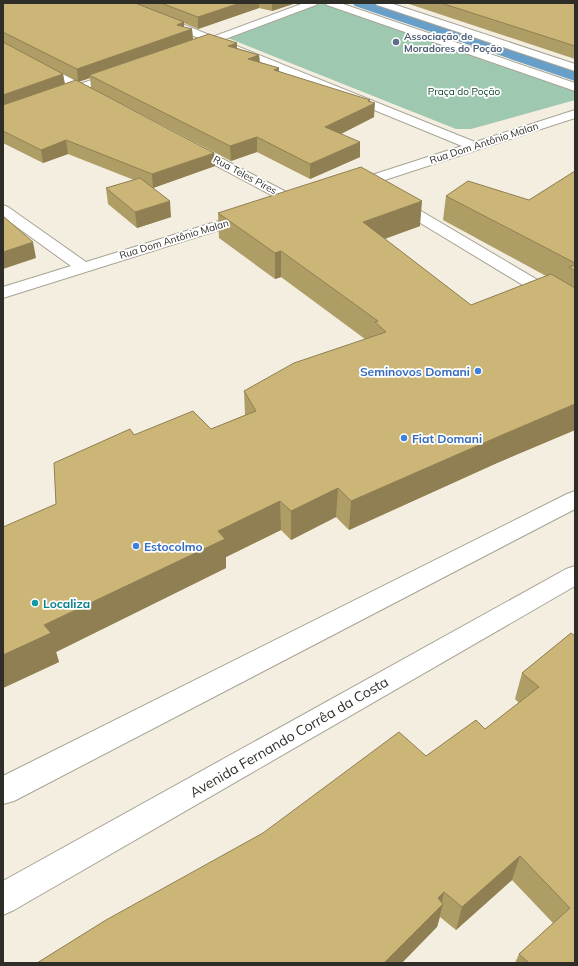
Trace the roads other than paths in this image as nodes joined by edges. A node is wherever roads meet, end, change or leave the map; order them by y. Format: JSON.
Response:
{"nodes":[{"id":1,"x":121,"y":3,"type":"edge"},
{"id":2,"x":313,"y":3,"type":"edge"},
{"id":3,"x":330,"y":3,"type":"edge"},
{"id":4,"x":380,"y":3,"type":"edge"},
{"id":5,"x":213,"y":40,"type":"junction"},
{"id":6,"x":3,"y":47,"type":"edge"},
{"id":7,"x":183,"y":51,"type":"edge"},
{"id":8,"x":575,"y":68,"type":"edge"},
{"id":9,"x":132,"y":69,"type":"edge"},
{"id":10,"x":80,"y":87,"type":"junction"},
{"id":11,"x":575,"y":87,"type":"edge"},
{"id":12,"x":108,"y":102,"type":"edge"},
{"id":13,"x":3,"y":114,"type":"edge"},
{"id":14,"x":575,"y":114,"type":"edge"},
{"id":15,"x":177,"y":139,"type":"edge"},
{"id":16,"x":474,"y":146,"type":"junction"},
{"id":17,"x":341,"y":189,"type":"edge"},
{"id":18,"x":375,"y":190,"type":"junction"},
{"id":19,"x":310,"y":198,"type":"edge"},
{"id":20,"x":295,"y":202,"type":"junction"},
{"id":21,"x":272,"y":209,"type":"edge"},
{"id":22,"x":3,"y":210,"type":"edge"},
{"id":23,"x":257,"y":214,"type":"edge"},
{"id":24,"x":84,"y":268,"type":"junction"},
{"id":25,"x":3,"y":293,"type":"edge"},
{"id":26,"x":575,"y":310,"type":"edge"},
{"id":27,"x":575,"y":499,"type":"edge"},
{"id":28,"x":575,"y":575,"type":"edge"},
{"id":29,"x":3,"y":791,"type":"edge"},
{"id":30,"x":3,"y":899,"type":"edge"}],
"edges":[{"from":1,"to":5,"type":"street"},
{"from":2,"to":5,"type":"street"},
{"from":3,"to":11,"type":"street"},
{"from":4,"to":8,"type":"street"},
{"from":5,"to":7,"type":"street"},
{"from":5,"to":16,"type":"street"},
{"from":6,"to":10,"type":"street"},
{"from":9,"to":10,"type":"street"},
{"from":10,"to":12,"type":"street"},
{"from":10,"to":13,"type":"street"},
{"from":14,"to":16,"type":"street","name":"Rua Dom Antônio Malan"},
{"from":15,"to":20,"type":"street","name":"Rua Teles Pires"},
{"from":16,"to":18,"type":"street","name":"Rua Dom Antônio Malan"},
{"from":17,"to":18,"type":"street","name":"Rua Dom Antônio Malan"},
{"from":18,"to":26,"type":"street"},
{"from":19,"to":20,"type":"street"},
{"from":20,"to":21,"type":"street"},
{"from":22,"to":24,"type":"street"},
{"from":23,"to":24,"type":"street","name":"Rua Dom Antônio Malan"},
{"from":24,"to":25,"type":"street","name":"Rua Dom Antônio Malan"},
{"from":27,"to":29,"type":"street"},
{"from":28,"to":30,"type":"street","name":"Avenida Fernando Corrêa da Costa"}]}
